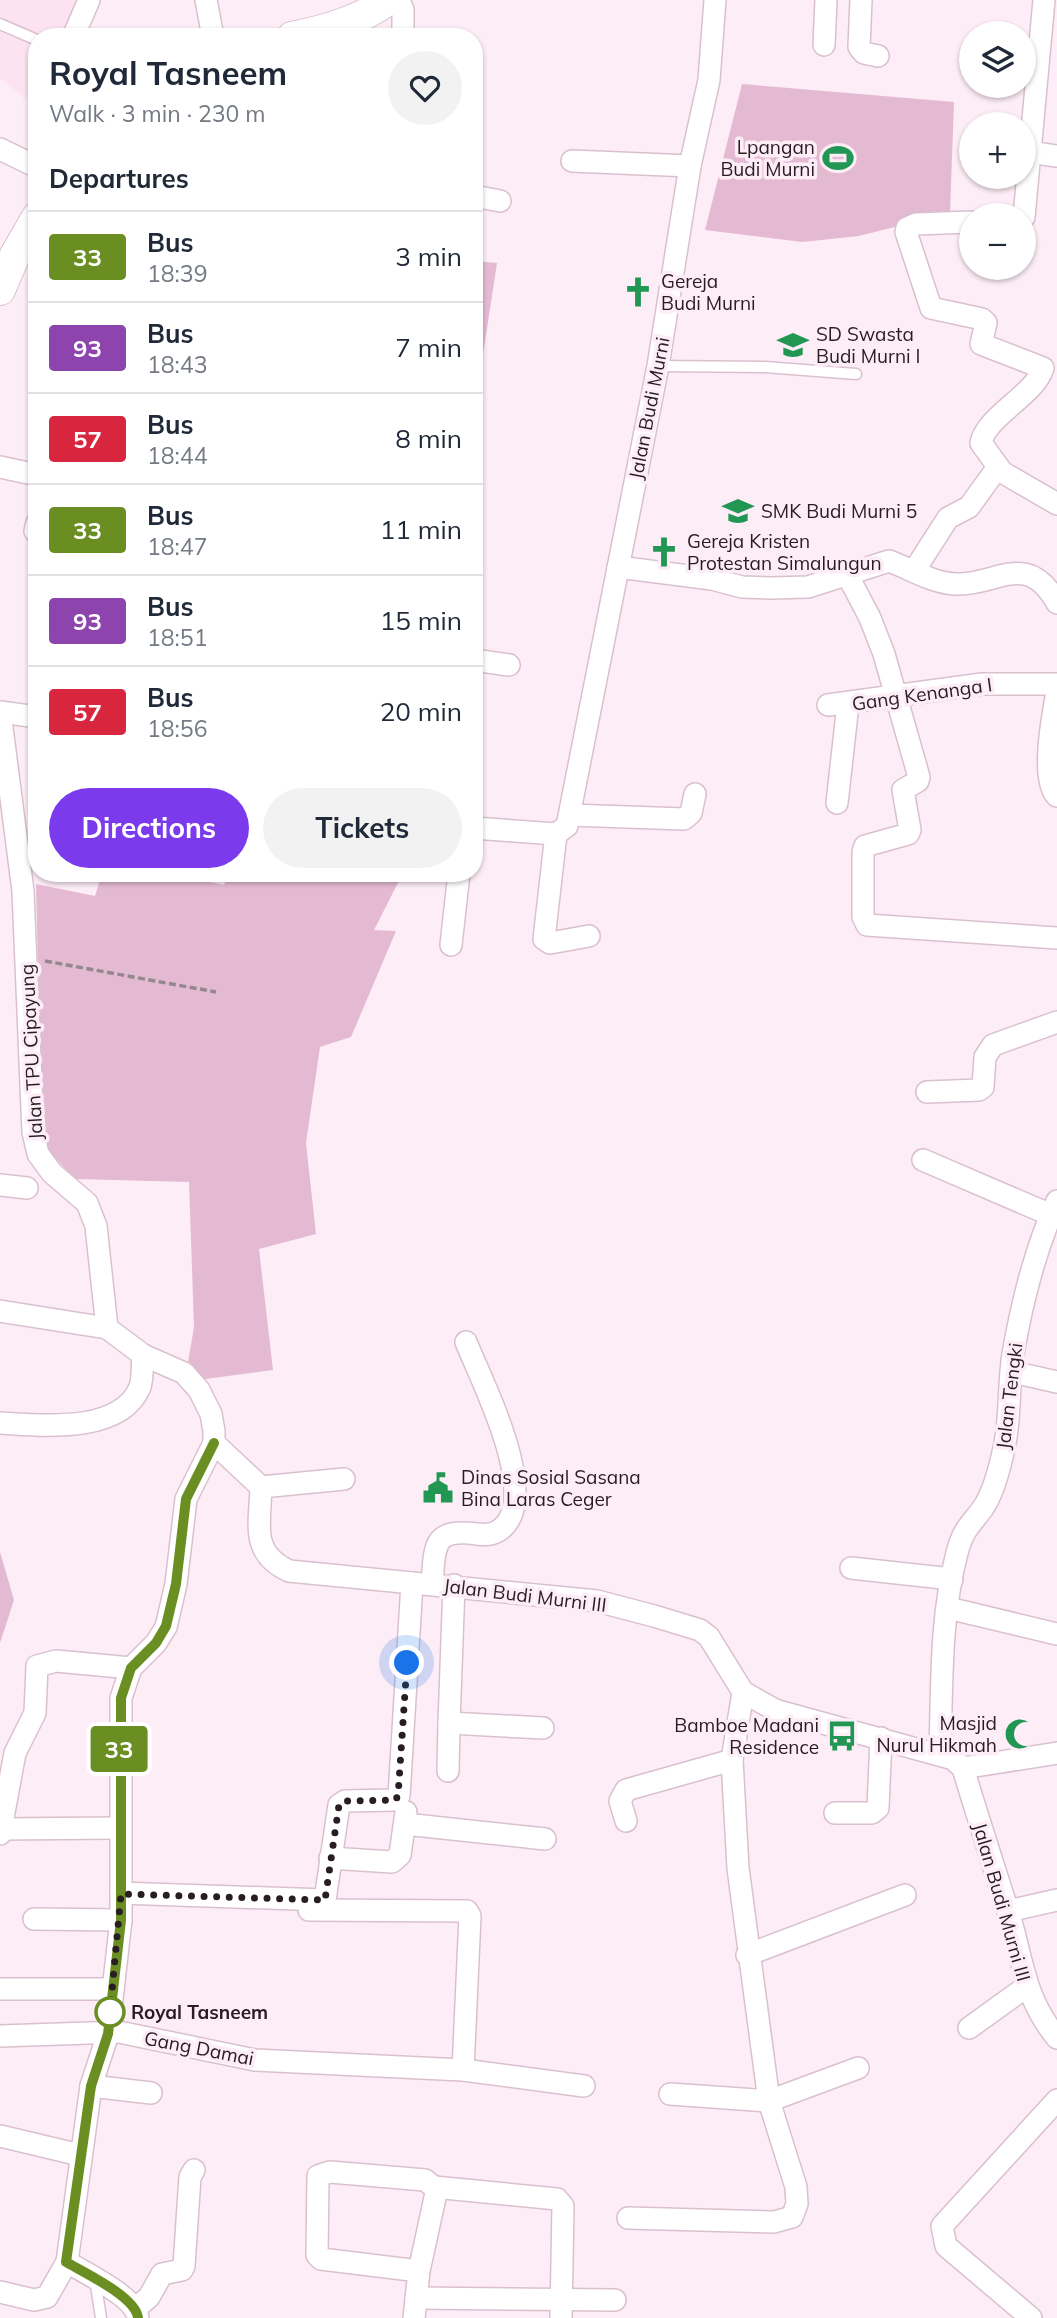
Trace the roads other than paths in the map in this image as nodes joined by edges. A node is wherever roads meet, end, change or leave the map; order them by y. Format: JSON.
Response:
{"nodes":[{"id":1,"x":89,"y":0,"type":"edge"},
{"id":2,"x":206,"y":0,"type":"edge"},
{"id":3,"x":388,"y":0,"type":"edge"},
{"id":4,"x":399,"y":0,"type":"edge"},
{"id":5,"x":715,"y":0,"type":"edge"},
{"id":6,"x":826,"y":0,"type":"edge"},
{"id":7,"x":861,"y":0,"type":"edge"},
{"id":8,"x":1049,"y":2,"type":"edge"},
{"id":9,"x":0,"y":24,"type":"edge"},
{"id":10,"x":77,"y":28,"type":"edge"},
{"id":11,"x":211,"y":28,"type":"edge"},
{"id":12,"x":330,"y":28,"type":"edge"},
{"id":13,"x":403,"y":28,"type":"edge"},
{"id":14,"x":28,"y":36,"type":"edge"},
{"id":15,"x":824,"y":45,"type":"dead end"},
{"id":16,"x":878,"y":56,"type":"dead end"},
{"id":17,"x":1034,"y":112,"type":"edge"},
{"id":18,"x":0,"y":149,"type":"edge"},
{"id":19,"x":1036,"y":153,"type":"edge"},
{"id":20,"x":1057,"y":156,"type":"edge"},
{"id":21,"x":572,"y":161,"type":"dead end"},
{"id":22,"x":28,"y":163,"type":"edge"},
{"id":23,"x":690,"y":166,"type":"junction"},
{"id":24,"x":483,"y":198,"type":"edge"},
{"id":25,"x":500,"y":201,"type":"dead end"},
{"id":26,"x":959,"y":222,"type":"edge"},
{"id":27,"x":28,"y":233,"type":"edge"},
{"id":28,"x":0,"y":290,"type":"edge"},
{"id":29,"x":658,"y":366,"type":"junction"},
{"id":30,"x":856,"y":374,"type":"dead end"},
{"id":31,"x":0,"y":467,"type":"edge"},
{"id":32,"x":998,"y":467,"type":"junction"},
{"id":33,"x":28,"y":473,"type":"edge"},
{"id":34,"x":1057,"y":504,"type":"edge"},
{"id":35,"x":618,"y":567,"type":"junction"},
{"id":36,"x":914,"y":571,"type":"junction"},
{"id":37,"x":848,"y":576,"type":"junction"},
{"id":38,"x":1057,"y":603,"type":"edge"},
{"id":39,"x":483,"y":661,"type":"edge"},
{"id":40,"x":509,"y":665,"type":"dead end"},
{"id":41,"x":1057,"y":684,"type":"edge"},
{"id":42,"x":1057,"y":692,"type":"edge"},
{"id":43,"x":895,"y":699,"type":"junction"},
{"id":44,"x":0,"y":712,"type":"edge"},
{"id":45,"x":28,"y":716,"type":"edge"},
{"id":46,"x":695,"y":794,"type":"dead end"},
{"id":47,"x":1057,"y":796,"type":"edge"},
{"id":48,"x":837,"y":803,"type":"dead end"},
{"id":49,"x":570,"y":815,"type":"junction"},
{"id":50,"x":483,"y":829,"type":"edge"},
{"id":51,"x":556,"y":834,"type":"junction"},
{"id":52,"x":9,"y":857,"type":"edge"},
{"id":53,"x":458,"y":882,"type":"edge"},
{"id":54,"x":589,"y":936,"type":"dead end"},
{"id":55,"x":1057,"y":939,"type":"edge"},
{"id":56,"x":452,"y":945,"type":"dead end"},
{"id":57,"x":1057,"y":1022,"type":"edge"},
{"id":58,"x":927,"y":1092,"type":"dead end"},
{"id":59,"x":923,"y":1160,"type":"dead end"},
{"id":60,"x":0,"y":1185,"type":"edge"},
{"id":61,"x":27,"y":1188,"type":"dead end"},
{"id":62,"x":1054,"y":1208,"type":"edge"},
{"id":63,"x":0,"y":1311,"type":"edge"},
{"id":64,"x":107,"y":1328,"type":"junction"},
{"id":65,"x":466,"y":1342,"type":"dead end"},
{"id":66,"x":143,"y":1355,"type":"junction"},
{"id":67,"x":1013,"y":1372,"type":"junction"},
{"id":68,"x":1057,"y":1382,"type":"edge"},
{"id":69,"x":0,"y":1423,"type":"edge"},
{"id":70,"x":214,"y":1443,"type":"junction"},
{"id":71,"x":344,"y":1479,"type":"dead end"},
{"id":72,"x":261,"y":1487,"type":"junction"},
{"id":73,"x":851,"y":1568,"type":"dead end"},
{"id":74,"x":952,"y":1579,"type":"junction"},
{"id":75,"x":422,"y":1583,"type":"junction"},
{"id":76,"x":454,"y":1585,"type":"junction"},
{"id":77,"x":948,"y":1608,"type":"junction"},
{"id":78,"x":1057,"y":1634,"type":"edge"},
{"id":79,"x":131,"y":1668,"type":"junction"},
{"id":80,"x":743,"y":1692,"type":"junction"},
{"id":81,"x":449,"y":1723,"type":"junction"},
{"id":82,"x":543,"y":1728,"type":"dead end"},
{"id":83,"x":881,"y":1738,"type":"junction"},
{"id":84,"x":940,"y":1753,"type":"junction"},
{"id":85,"x":1057,"y":1753,"type":"edge"},
{"id":86,"x":732,"y":1760,"type":"junction"},
{"id":87,"x":963,"y":1768,"type":"junction"},
{"id":88,"x":448,"y":1771,"type":"dead end"},
{"id":89,"x":398,"y":1796,"type":"junction"},
{"id":90,"x":835,"y":1813,"type":"dead end"},
{"id":91,"x":626,"y":1821,"type":"dead end"},
{"id":92,"x":405,"y":1824,"type":"junction"},
{"id":93,"x":119,"y":1828,"type":"junction"},
{"id":94,"x":1,"y":1829,"type":"edge"},
{"id":95,"x":0,"y":1834,"type":"edge"},
{"id":96,"x":545,"y":1839,"type":"dead end"},
{"id":97,"x":330,"y":1858,"type":"junction"},
{"id":98,"x":905,"y":1895,"type":"dead end"},
{"id":99,"x":1057,"y":1900,"type":"edge"},
{"id":100,"x":121,"y":1907,"type":"junction"},
{"id":101,"x":1009,"y":1911,"type":"junction"},
{"id":102,"x":34,"y":1919,"type":"dead end"},
{"id":103,"x":747,"y":1955,"type":"junction"},
{"id":104,"x":1026,"y":1987,"type":"junction"},
{"id":105,"x":0,"y":1989,"type":"edge"},
{"id":106,"x":113,"y":1989,"type":"junction"},
{"id":107,"x":969,"y":2028,"type":"dead end"},
{"id":108,"x":108,"y":2034,"type":"junction"},
{"id":109,"x":0,"y":2036,"type":"edge"},
{"id":110,"x":1057,"y":2038,"type":"edge"},
{"id":111,"x":858,"y":2068,"type":"dead end"},
{"id":112,"x":463,"y":2070,"type":"junction"},
{"id":113,"x":91,"y":2086,"type":"junction"},
{"id":114,"x":584,"y":2086,"type":"dead end"},
{"id":115,"x":151,"y":2093,"type":"dead end"},
{"id":116,"x":670,"y":2094,"type":"dead end"},
{"id":117,"x":1057,"y":2100,"type":"edge"},
{"id":118,"x":769,"y":2101,"type":"junction"},
{"id":119,"x":0,"y":2136,"type":"edge"},
{"id":120,"x":80,"y":2155,"type":"junction"},
{"id":121,"x":194,"y":2171,"type":"dead end"},
{"id":122,"x":434,"y":2187,"type":"junction"},
{"id":123,"x":628,"y":2218,"type":"dead end"},
{"id":124,"x":66,"y":2262,"type":"junction"},
{"id":125,"x":419,"y":2272,"type":"junction"},
{"id":126,"x":95,"y":2279,"type":"junction"},
{"id":127,"x":0,"y":2292,"type":"edge"},
{"id":128,"x":615,"y":2300,"type":"dead end"},
{"id":129,"x":415,"y":2308,"type":"edge"},
{"id":130,"x":561,"y":2308,"type":"edge"},
{"id":131,"x":137,"y":2313,"type":"edge"},
{"id":132,"x":101,"y":2318,"type":"edge"},
{"id":133,"x":1031,"y":2318,"type":"edge"}],
"edges":[{"from":1,"to":10,"type":"street"},
{"from":2,"to":11,"type":"street"},
{"from":3,"to":12,"type":"street"},
{"from":4,"to":13,"type":"street"},
{"from":5,"to":23,"type":"street","name":"Jalan Budi Murni"},
{"from":6,"to":15,"type":"street"},
{"from":7,"to":16,"type":"street"},
{"from":8,"to":17,"type":"street"},
{"from":9,"to":14,"type":"lane"},
{"from":18,"to":22,"type":"street"},
{"from":19,"to":20,"type":"street"},
{"from":21,"to":23,"type":"street"},
{"from":23,"to":29,"type":"street","name":"Jalan Budi Murni"},
{"from":24,"to":25,"type":"street"},
{"from":26,"to":32,"type":"street"},
{"from":27,"to":28,"type":"street"},
{"from":29,"to":30,"type":"lane"},
{"from":29,"to":35,"type":"street","name":"Jalan Budi Murni"},
{"from":31,"to":33,"type":"street"},
{"from":32,"to":34,"type":"street"},
{"from":32,"to":36,"type":"street"},
{"from":35,"to":37,"type":"street"},
{"from":35,"to":49,"type":"street","name":"Jalan Budi Murni"},
{"from":36,"to":37,"type":"street"},
{"from":36,"to":38,"type":"street"},
{"from":37,"to":43,"type":"street"},
{"from":39,"to":40,"type":"street"},
{"from":41,"to":43,"type":"street","name":"Gang Kenanga I"},
{"from":42,"to":47,"type":"street"},
{"from":43,"to":48,"type":"street","name":"Gang Kenanga I"},
{"from":43,"to":55,"type":"street"},
{"from":44,"to":45,"type":"street"},
{"from":44,"to":52,"type":"street","name":"Jalan TPU Cipayung"},
{"from":46,"to":49,"type":"street"},
{"from":49,"to":51,"type":"street"},
{"from":50,"to":51,"type":"street"},
{"from":51,"to":54,"type":"street"},
{"from":52,"to":64,"type":"street","name":"Jalan TPU Cipayung"},
{"from":53,"to":56,"type":"street"},
{"from":57,"to":58,"type":"street"},
{"from":59,"to":62,"type":"street"},
{"from":60,"to":61,"type":"street"},
{"from":62,"to":67,"type":"street","name":"Jalan Tengki"},
{"from":63,"to":64,"type":"street"},
{"from":64,"to":66,"type":"street"},
{"from":65,"to":75,"type":"street"},
{"from":66,"to":69,"type":"street"},
{"from":66,"to":70,"type":"street"},
{"from":67,"to":68,"type":"street"},
{"from":67,"to":74,"type":"street","name":"Jalan Tengki"},
{"from":70,"to":72,"type":"street"},
{"from":70,"to":79,"type":"street"},
{"from":71,"to":72,"type":"street"},
{"from":72,"to":75,"type":"street","name":"Jalan Budi Murni III"},
{"from":73,"to":74,"type":"street"},
{"from":74,"to":77,"type":"street","name":"Jalan Tengki"},
{"from":75,"to":76,"type":"street","name":"Jalan Budi Murni III"},
{"from":75,"to":89,"type":"street"},
{"from":76,"to":80,"type":"street","name":"Jalan Budi Murni III"},
{"from":76,"to":81,"type":"street"},
{"from":77,"to":78,"type":"street"},
{"from":77,"to":84,"type":"street","name":"Jalan Tengki"},
{"from":79,"to":93,"type":"street"},
{"from":79,"to":94,"type":"street"},
{"from":80,"to":83,"type":"street","name":"Jalan Budi Murni III"},
{"from":80,"to":86,"type":"street"},
{"from":81,"to":82,"type":"street"},
{"from":81,"to":88,"type":"street"},
{"from":83,"to":84,"type":"street","name":"Jalan Budi Murni III"},
{"from":83,"to":90,"type":"street"},
{"from":84,"to":87,"type":"street","name":"Jalan Budi Murni III"},
{"from":85,"to":87,"type":"street"},
{"from":86,"to":91,"type":"street"},
{"from":86,"to":103,"type":"street"},
{"from":87,"to":101,"type":"street","name":"Jalan Budi Murni III"},
{"from":89,"to":92,"type":"street"},
{"from":89,"to":97,"type":"street"},
{"from":92,"to":96,"type":"street"},
{"from":92,"to":97,"type":"street"},
{"from":93,"to":94,"type":"street"},
{"from":93,"to":100,"type":"street"},
{"from":94,"to":95,"type":"street"},
{"from":97,"to":100,"type":"street"},
{"from":98,"to":103,"type":"street"},
{"from":99,"to":101,"type":"street"},
{"from":100,"to":102,"type":"street"},
{"from":100,"to":106,"type":"street"},
{"from":100,"to":112,"type":"street"},
{"from":101,"to":104,"type":"street","name":"Jalan Budi Murni III"},
{"from":103,"to":118,"type":"street"},
{"from":104,"to":107,"type":"street"},
{"from":104,"to":110,"type":"street","name":"Jalan Budi Murni III"},
{"from":105,"to":106,"type":"street"},
{"from":106,"to":108,"type":"street"},
{"from":108,"to":109,"type":"street","name":"Gang Damai"},
{"from":108,"to":112,"type":"street","name":"Gang Damai"},
{"from":108,"to":113,"type":"street"},
{"from":111,"to":118,"type":"street"},
{"from":112,"to":114,"type":"street","name":"Gang Damai"},
{"from":113,"to":115,"type":"street"},
{"from":113,"to":120,"type":"street"},
{"from":116,"to":118,"type":"street"},
{"from":117,"to":133,"type":"street"},
{"from":118,"to":123,"type":"street"},
{"from":119,"to":120,"type":"street"},
{"from":120,"to":124,"type":"street"},
{"from":121,"to":131,"type":"street"},
{"from":122,"to":125,"type":"street"},
{"from":122,"to":125,"type":"street"},
{"from":122,"to":130,"type":"street"},
{"from":124,"to":126,"type":"street"},
{"from":124,"to":127,"type":"street"},
{"from":125,"to":129,"type":"street"},
{"from":126,"to":131,"type":"street"},
{"from":126,"to":132,"type":"lane"},
{"from":128,"to":130,"type":"street"},
{"from":129,"to":130,"type":"street"}]}
